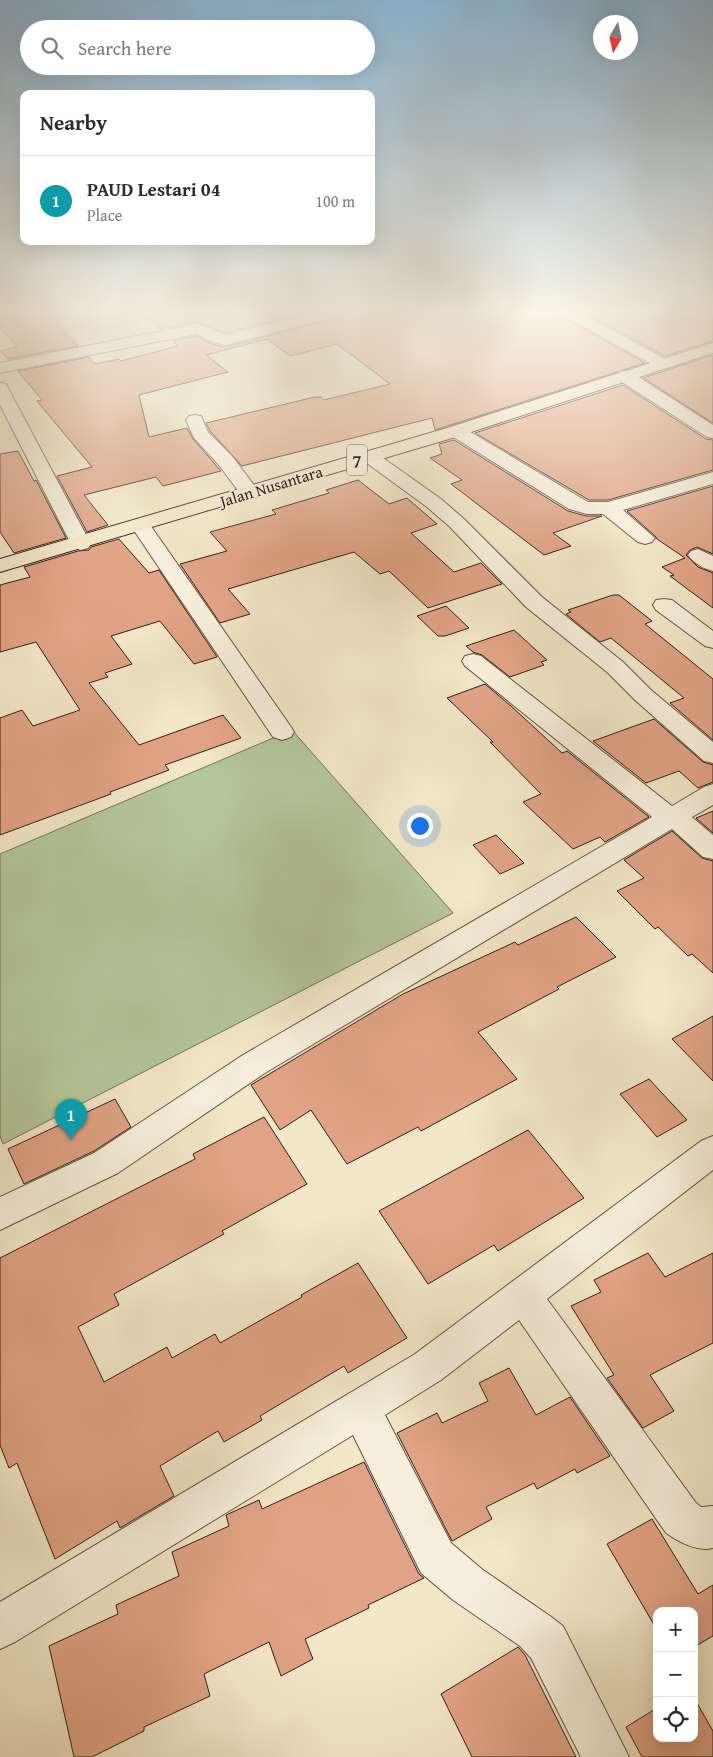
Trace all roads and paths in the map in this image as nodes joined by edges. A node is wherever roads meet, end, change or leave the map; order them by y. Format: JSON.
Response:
{"nodes":[{"id":1,"x":3,"y":393,"type":"edge"},
{"id":2,"x":573,"y":393,"type":"edge"},
{"id":3,"x":651,"y":393,"type":"edge"},
{"id":4,"x":195,"y":420,"type":"dead end"},
{"id":5,"x":456,"y":431,"type":"junction"},
{"id":6,"x":713,"y":433,"type":"edge"},
{"id":7,"x":370,"y":457,"type":"junction"},
{"id":8,"x":713,"y":478,"type":"edge"},
{"id":9,"x":250,"y":493,"type":"junction"},
{"id":10,"x":608,"y":508,"type":"junction"},
{"id":11,"x":140,"y":526,"type":"junction"},
{"id":12,"x":645,"y":538,"type":"dead end"},
{"id":13,"x":81,"y":544,"type":"junction"},
{"id":14,"x":0,"y":566,"type":"edge"},
{"id":15,"x":664,"y":604,"type":"dead end"},
{"id":16,"x":713,"y":641,"type":"edge"},
{"id":17,"x":473,"y":661,"type":"dead end"},
{"id":18,"x":282,"y":732,"type":"dead end"},
{"id":19,"x":713,"y":754,"type":"edge"},
{"id":20,"x":713,"y":793,"type":"edge"},
{"id":21,"x":671,"y":817,"type":"junction"},
{"id":22,"x":713,"y":850,"type":"edge"},
{"id":23,"x":713,"y":1151,"type":"edge"},
{"id":24,"x":0,"y":1214,"type":"edge"},
{"id":25,"x":523,"y":1294,"type":"junction"},
{"id":26,"x":360,"y":1408,"type":"junction"},
{"id":27,"x":713,"y":1527,"type":"edge"},
{"id":28,"x":0,"y":1627,"type":"edge"},
{"id":29,"x":606,"y":1757,"type":"edge"}],
"edges":[{"from":1,"to":13,"type":"street"},
{"from":2,"to":5,"type":"highway","name":"Jalan Nusantara","number":"7"},
{"from":3,"to":6,"type":"street"},
{"from":4,"to":9,"type":"street"},
{"from":5,"to":7,"type":"highway","name":"Jalan Nusantara","number":"7"},
{"from":5,"to":10,"type":"street"},
{"from":7,"to":9,"type":"highway","name":"Jalan Nusantara","number":"7"},
{"from":7,"to":19,"type":"street"},
{"from":8,"to":10,"type":"street"},
{"from":9,"to":11,"type":"highway","name":"Jalan Nusantara","number":"7"},
{"from":10,"to":12,"type":"street"},
{"from":11,"to":13,"type":"highway","name":"Jalan Nusantara","number":"7"},
{"from":11,"to":18,"type":"street"},
{"from":13,"to":14,"type":"highway","name":"Jalan Nusantara","number":"7"},
{"from":15,"to":16,"type":"street"},
{"from":17,"to":21,"type":"street"},
{"from":20,"to":21,"type":"street"},
{"from":21,"to":22,"type":"street"},
{"from":21,"to":24,"type":"street"},
{"from":23,"to":25,"type":"street"},
{"from":25,"to":26,"type":"street"},
{"from":25,"to":27,"type":"street"},
{"from":26,"to":28,"type":"street"},
{"from":26,"to":29,"type":"street"}]}
